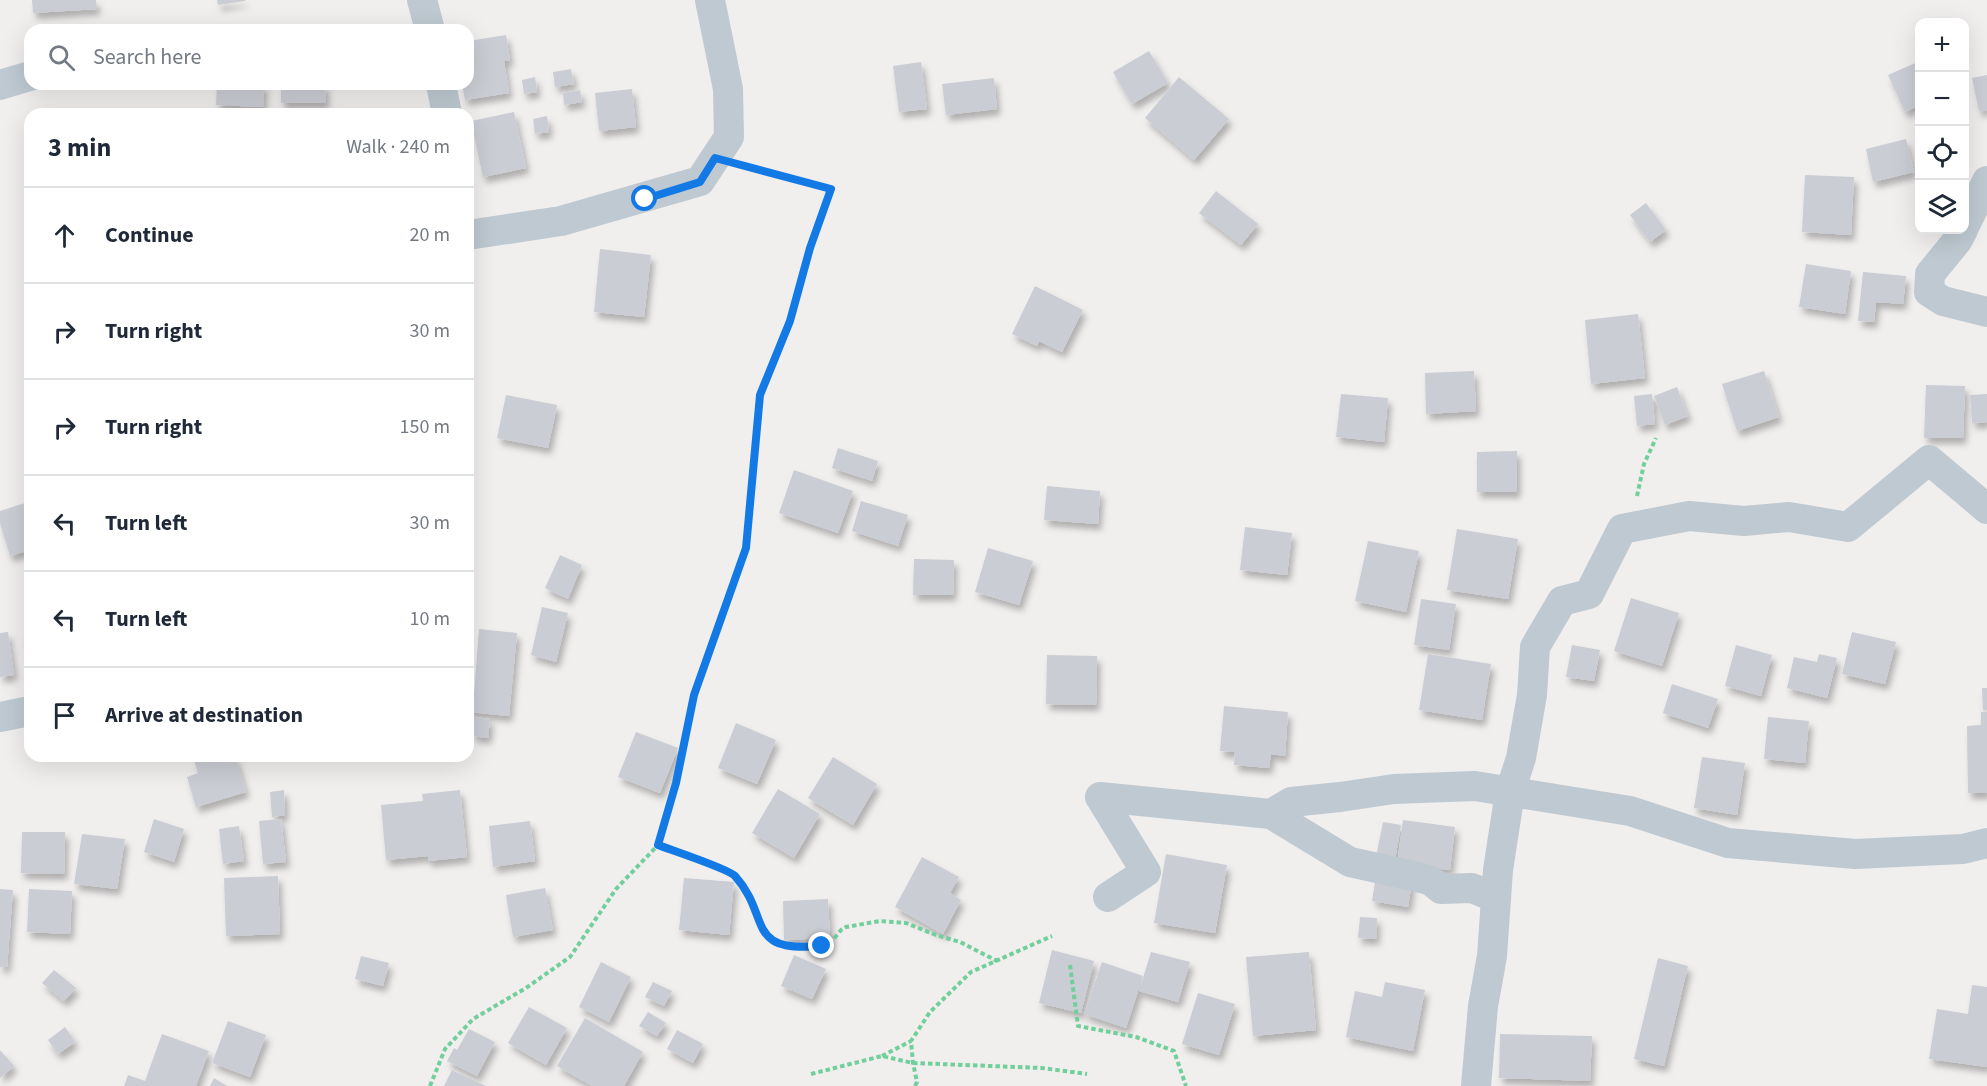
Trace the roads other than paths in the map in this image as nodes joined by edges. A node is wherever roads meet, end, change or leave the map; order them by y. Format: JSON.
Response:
{"nodes":[{"id":1,"x":422,"y":0,"type":"edge"},
{"id":2,"x":710,"y":0,"type":"edge"},
{"id":3,"x":428,"y":24,"type":"edge"},
{"id":4,"x":24,"y":78,"type":"edge"},
{"id":5,"x":0,"y":85,"type":"edge"},
{"id":6,"x":442,"y":90,"type":"edge"},
{"id":7,"x":446,"y":108,"type":"edge"},
{"id":8,"x":1987,"y":181,"type":"edge"},
{"id":9,"x":1969,"y":218,"type":"edge"},
{"id":10,"x":474,"y":234,"type":"edge"},
{"id":11,"x":1961,"y":234,"type":"edge"},
{"id":12,"x":1987,"y":312,"type":"edge"},
{"id":13,"x":1987,"y":509,"type":"edge"},
{"id":14,"x":24,"y":712,"type":"edge"},
{"id":15,"x":0,"y":717,"type":"edge"},
{"id":16,"x":1510,"y":792,"type":"junction"},
{"id":17,"x":1271,"y":814,"type":"junction"},
{"id":18,"x":1987,"y":843,"type":"edge"},
{"id":19,"x":1108,"y":897,"type":"dead end"},
{"id":20,"x":1496,"y":898,"type":"junction"},
{"id":21,"x":1476,"y":1086,"type":"edge"}],
"edges":[{"from":1,"to":3,"type":"street"},
{"from":2,"to":10,"type":"street"},
{"from":4,"to":5,"type":"street"},
{"from":6,"to":7,"type":"street"},
{"from":8,"to":9,"type":"street"},
{"from":11,"to":12,"type":"street"},
{"from":13,"to":16,"type":"street"},
{"from":14,"to":15,"type":"street"},
{"from":16,"to":17,"type":"street"},
{"from":16,"to":18,"type":"street"},
{"from":16,"to":20,"type":"street"},
{"from":17,"to":19,"type":"street"},
{"from":17,"to":20,"type":"street"},
{"from":20,"to":21,"type":"street"}]}
